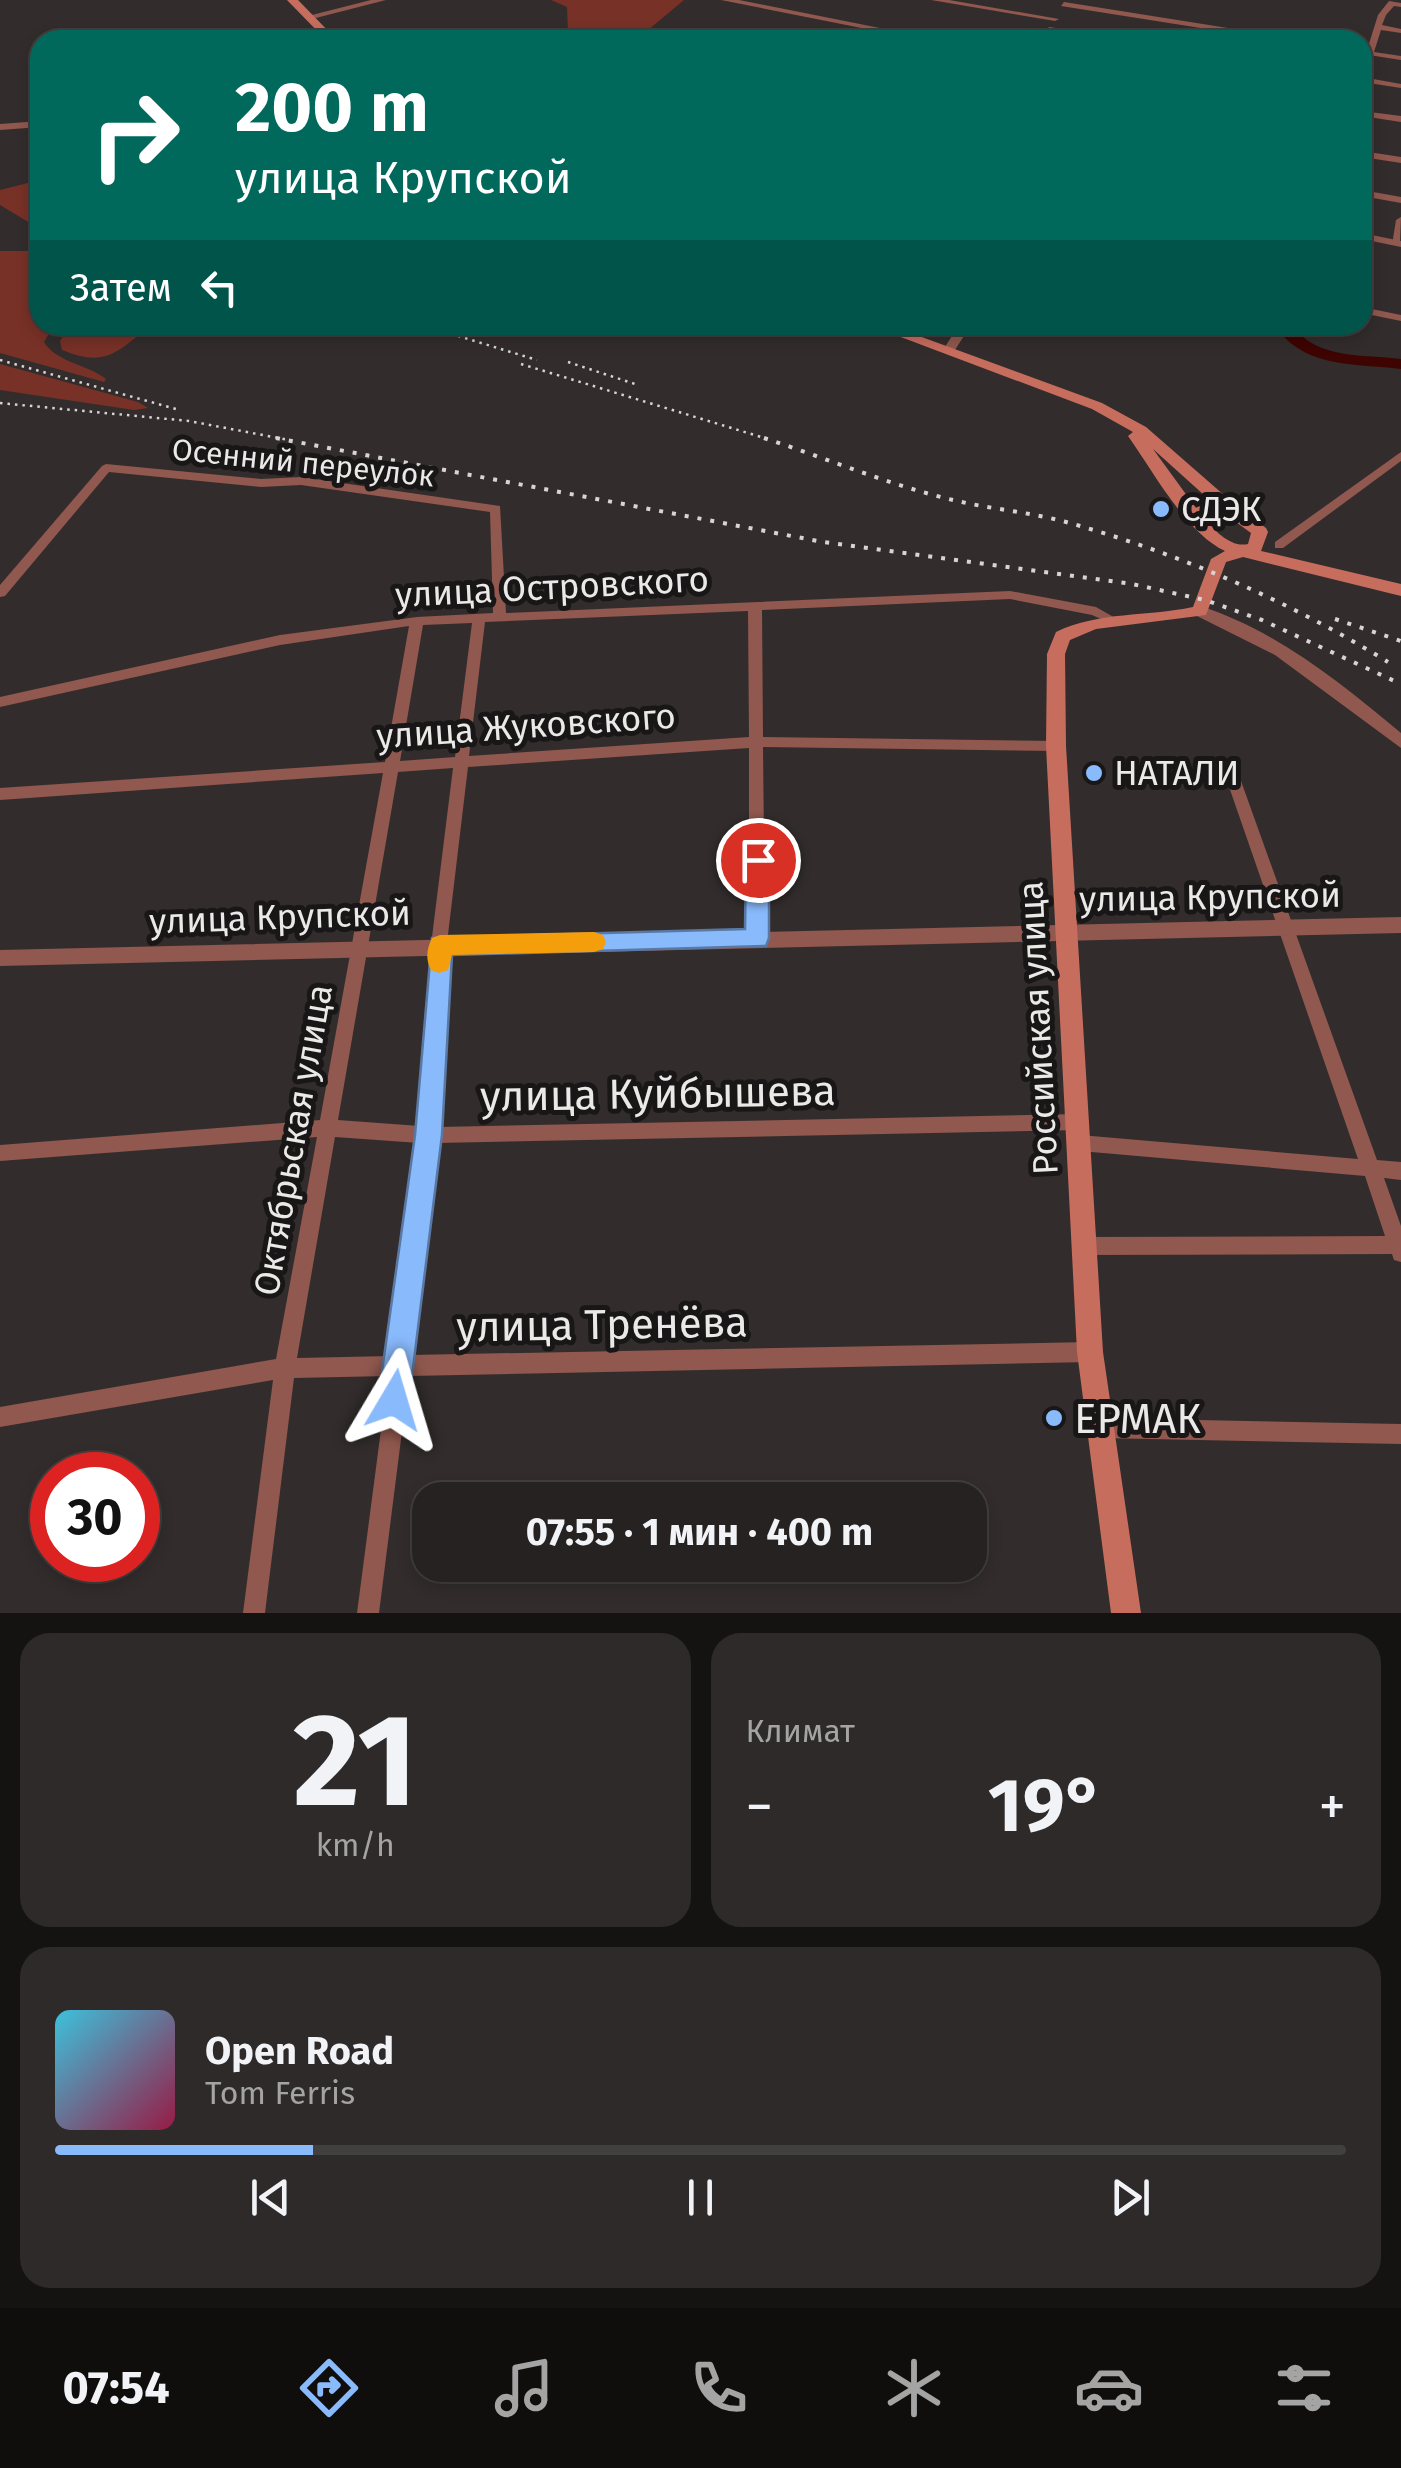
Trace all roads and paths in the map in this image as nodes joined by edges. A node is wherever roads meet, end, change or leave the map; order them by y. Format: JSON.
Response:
{"nodes":[{"id":1,"x":292,"y":0,"type":"edge"},
{"id":2,"x":382,"y":0,"type":"edge"},
{"id":3,"x":726,"y":0,"type":"edge"},
{"id":4,"x":935,"y":0,"type":"edge"},
{"id":5,"x":1065,"y":2,"type":"edge"},
{"id":6,"x":1396,"y":4,"type":"edge"},
{"id":7,"x":308,"y":17,"type":"junction"},
{"id":8,"x":1055,"y":19,"type":"junction"},
{"id":9,"x":1379,"y":27,"type":"junction"},
{"id":10,"x":1048,"y":29,"type":"joint"},
{"id":11,"x":322,"y":30,"type":"edge"},
{"id":12,"x":884,"y":30,"type":"edge"},
{"id":13,"x":1054,"y":30,"type":"edge"},
{"id":14,"x":1231,"y":30,"type":"edge"},
{"id":15,"x":1401,"y":30,"type":"edge"},
{"id":16,"x":1372,"y":40,"type":"edge"},
{"id":17,"x":1372,"y":53,"type":"edge"},
{"id":18,"x":1401,"y":59,"type":"edge"},
{"id":19,"x":1372,"y":81,"type":"edge"},
{"id":20,"x":1400,"y":85,"type":"edge"},
{"id":21,"x":1372,"y":115,"type":"edge"},
{"id":22,"x":1401,"y":120,"type":"edge"},
{"id":23,"x":30,"y":125,"type":"edge"},
{"id":24,"x":0,"y":127,"type":"edge"},
{"id":25,"x":1372,"y":156,"type":"edge"},
{"id":26,"x":1401,"y":160,"type":"edge"},
{"id":27,"x":1372,"y":195,"type":"edge"},
{"id":28,"x":1401,"y":200,"type":"edge"},
{"id":29,"x":1401,"y":220,"type":"edge"},
{"id":30,"x":1372,"y":238,"type":"edge"},
{"id":31,"x":1398,"y":243,"type":"edge"},
{"id":32,"x":1372,"y":312,"type":"edge"},
{"id":33,"x":1401,"y":318,"type":"edge"},
{"id":34,"x":905,"y":335,"type":"edge"},
{"id":35,"x":959,"y":335,"type":"edge"},
{"id":36,"x":949,"y":350,"type":"junction"},
{"id":37,"x":1117,"y":417,"type":"junction"},
{"id":38,"x":1401,"y":454,"type":"edge"},
{"id":39,"x":1234,"y":512,"type":"junction"},
{"id":40,"x":1196,"y":519,"type":"junction"},
{"id":41,"x":1260,"y":532,"type":"junction"},
{"id":42,"x":1208,"y":534,"type":"junction"},
{"id":43,"x":1280,"y":545,"type":"junction"},
{"id":44,"x":1244,"y":552,"type":"junction"},
{"id":45,"x":1219,"y":559,"type":"junction"},
{"id":46,"x":1345,"y":576,"type":"junction"},
{"id":47,"x":1401,"y":590,"type":"edge"},
{"id":48,"x":0,"y":594,"type":"edge"},
{"id":49,"x":755,"y":606,"type":"junction"},
{"id":50,"x":1200,"y":611,"type":"junction"},
{"id":51,"x":500,"y":618,"type":"junction"},
{"id":52,"x":1110,"y":618,"type":"junction"},
{"id":53,"x":479,"y":619,"type":"junction"},
{"id":54,"x":417,"y":622,"type":"junction"},
{"id":55,"x":0,"y":702,"type":"edge"},
{"id":56,"x":758,"y":742,"type":"junction"},
{"id":57,"x":1401,"y":742,"type":"edge"},
{"id":58,"x":1056,"y":746,"type":"junction"},
{"id":59,"x":462,"y":760,"type":"junction"},
{"id":60,"x":393,"y":764,"type":"junction"},
{"id":61,"x":1234,"y":780,"type":"dead end"},
{"id":62,"x":0,"y":794,"type":"edge"},
{"id":63,"x":1401,"y":926,"type":"edge"},
{"id":64,"x":1284,"y":930,"type":"junction"},
{"id":65,"x":1069,"y":932,"type":"junction"},
{"id":66,"x":757,"y":938,"type":"junction"},
{"id":67,"x":440,"y":945,"type":"junction"},
{"id":68,"x":361,"y":946,"type":"junction"},
{"id":69,"x":0,"y":958,"type":"edge"},
{"id":70,"x":329,"y":1128,"type":"junction"},
{"id":71,"x":1079,"y":1132,"type":"junction"},
{"id":72,"x":428,"y":1135,"type":"junction"},
{"id":73,"x":0,"y":1153,"type":"edge"},
{"id":74,"x":1372,"y":1168,"type":"junction"},
{"id":75,"x":1401,"y":1171,"type":"edge"},
{"id":76,"x":1085,"y":1246,"type":"junction"},
{"id":77,"x":1400,"y":1249,"type":"edge"},
{"id":78,"x":1090,"y":1352,"type":"junction"},
{"id":79,"x":398,"y":1365,"type":"junction"},
{"id":80,"x":286,"y":1368,"type":"junction"},
{"id":81,"x":0,"y":1417,"type":"edge"},
{"id":82,"x":1100,"y":1428,"type":"junction"},
{"id":83,"x":1401,"y":1434,"type":"edge"},
{"id":84,"x":254,"y":1613,"type":"edge"},
{"id":85,"x":368,"y":1613,"type":"edge"},
{"id":86,"x":1126,"y":1613,"type":"edge"}],
"edges":[{"from":1,"to":7,"type":"main road"},
{"from":2,"to":7,"type":"street"},
{"from":3,"to":12,"type":"street"},
{"from":4,"to":8,"type":"street"},
{"from":5,"to":8,"type":"street"},
{"from":5,"to":14,"type":"street"},
{"from":6,"to":9,"type":"street"},
{"from":7,"to":11,"type":"main road"},
{"from":8,"to":10,"type":"street"},
{"from":9,"to":15,"type":"street"},
{"from":9,"to":16,"type":"street"},
{"from":10,"to":13,"type":"street"},
{"from":17,"to":18,"type":"street"},
{"from":18,"to":20,"type":"street"},
{"from":19,"to":20,"type":"street"},
{"from":21,"to":22,"type":"street"},
{"from":23,"to":24,"type":"street"},
{"from":25,"to":26,"type":"street"},
{"from":27,"to":28,"type":"street"},
{"from":29,"to":31,"type":"street"},
{"from":30,"to":31,"type":"street"},
{"from":32,"to":33,"type":"street"},
{"from":34,"to":36,"type":"main road"},
{"from":35,"to":36,"type":"street"},
{"from":36,"to":37,"type":"main road"},
{"from":37,"to":39,"type":"main road"},
{"from":37,"to":40,"type":"main road"},
{"from":38,"to":43,"type":"street"},
{"from":39,"to":40,"type":"main road"},
{"from":39,"to":41,"type":"main road"},
{"from":40,"to":42,"type":"main road"},
{"from":41,"to":43,"type":"main road"},
{"from":41,"to":44,"type":"main road"},
{"from":42,"to":44,"type":"main road"},
{"from":42,"to":45,"type":"main road"},
{"from":43,"to":46,"type":"main road"},
{"from":44,"to":45,"type":"main road"},
{"from":44,"to":46,"type":"main road"},
{"from":45,"to":50,"type":"main road"},
{"from":46,"to":47,"type":"main road"},
{"from":48,"to":51,"type":"street","name":"Осенний переулок"},
{"from":49,"to":51,"type":"street","name":"улица Островского"},
{"from":49,"to":52,"type":"street","name":"улица Островского"},
{"from":49,"to":56,"type":"street"},
{"from":50,"to":52,"type":"main road","name":"Российская улица"},
{"from":50,"to":57,"type":"street"},
{"from":51,"to":53,"type":"street","name":"улица Островского"},
{"from":52,"to":58,"type":"main road","name":"Российская улица"},
{"from":53,"to":54,"type":"street","name":"улица Островского"},
{"from":53,"to":59,"type":"street"},
{"from":54,"to":55,"type":"street","name":"улица Островского"},
{"from":54,"to":60,"type":"street","name":"Октябрьская улица"},
{"from":56,"to":58,"type":"street","name":"улица Жуковского"},
{"from":56,"to":59,"type":"street","name":"улица Жуковского"},
{"from":56,"to":66,"type":"street"},
{"from":58,"to":65,"type":"main road","name":"Российская улица"},
{"from":59,"to":60,"type":"street","name":"улица Жуковского"},
{"from":59,"to":67,"type":"street"},
{"from":60,"to":62,"type":"street","name":"улица Жуковского"},
{"from":60,"to":68,"type":"street","name":"Октябрьская улица"},
{"from":61,"to":64,"type":"street"},
{"from":63,"to":64,"type":"street","name":"улица Крупской"},
{"from":64,"to":65,"type":"street","name":"улица Крупской"},
{"from":64,"to":74,"type":"street"},
{"from":65,"to":66,"type":"street","name":"улица Крупской"},
{"from":65,"to":71,"type":"main road","name":"Российская улица"},
{"from":66,"to":67,"type":"street","name":"улица Крупской"},
{"from":67,"to":68,"type":"street","name":"улица Крупской"},
{"from":67,"to":72,"type":"street"},
{"from":68,"to":69,"type":"street","name":"улица Крупской"},
{"from":68,"to":70,"type":"street","name":"Октябрьская улица"},
{"from":70,"to":72,"type":"street","name":"улица Куйбышева"},
{"from":70,"to":73,"type":"street","name":"улица Куйбышева"},
{"from":70,"to":80,"type":"street","name":"Октябрьская улица"},
{"from":71,"to":72,"type":"street","name":"улица Куйбышева"},
{"from":71,"to":74,"type":"street","name":"улица Куйбышева"},
{"from":71,"to":76,"type":"main road","name":"Российская улица"},
{"from":72,"to":79,"type":"street"},
{"from":74,"to":75,"type":"street","name":"улица Куйбышева"},
{"from":74,"to":77,"type":"street"},
{"from":76,"to":77,"type":"street"},
{"from":76,"to":78,"type":"main road","name":"Российская улица"},
{"from":78,"to":79,"type":"street","name":"улица Тренёва"},
{"from":78,"to":82,"type":"main road","name":"Российская улица"},
{"from":79,"to":80,"type":"street","name":"улица Тренёва"},
{"from":79,"to":85,"type":"street"},
{"from":80,"to":81,"type":"street","name":"улица Тренёва"},
{"from":80,"to":84,"type":"street","name":"Октябрьская улица"},
{"from":82,"to":83,"type":"street"},
{"from":82,"to":86,"type":"main road","name":"Российская улица"}]}
